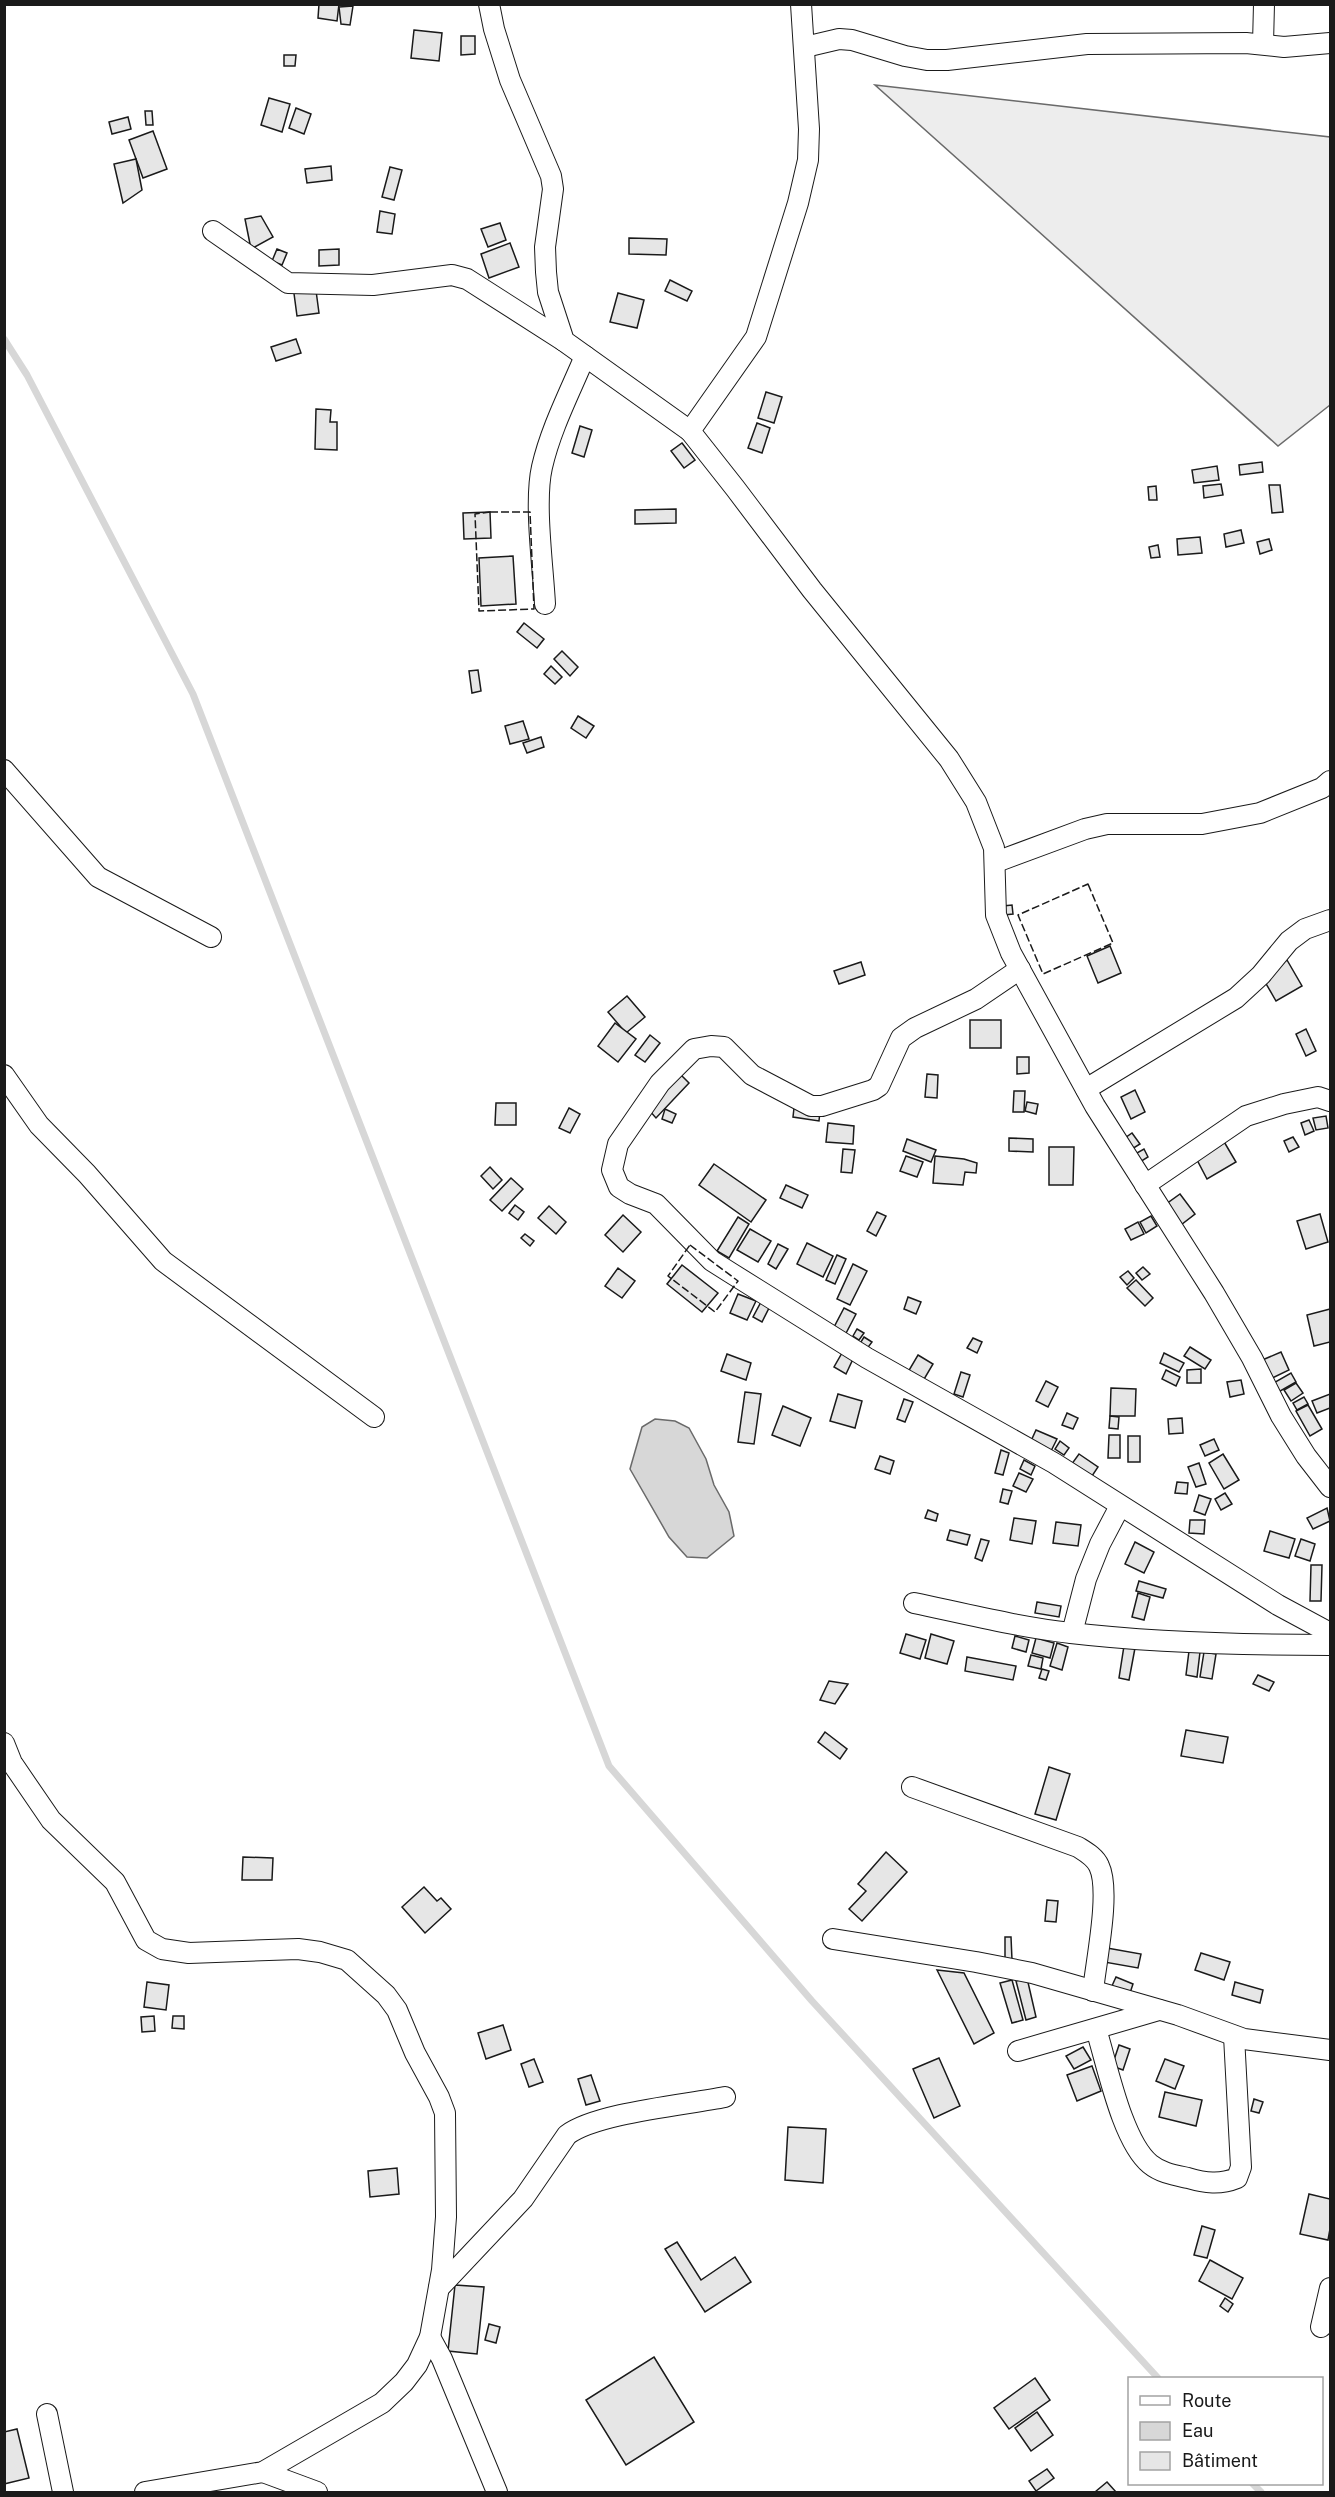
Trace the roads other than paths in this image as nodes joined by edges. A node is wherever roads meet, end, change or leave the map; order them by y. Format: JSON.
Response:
{"nodes":[{"id":1,"x":489,"y":4,"type":"edge"},
{"id":2,"x":801,"y":4,"type":"edge"},
{"id":3,"x":1264,"y":4,"type":"edge"},
{"id":4,"x":1330,"y":43,"type":"edge"},
{"id":5,"x":1263,"y":45,"type":"junction"},
{"id":6,"x":805,"y":47,"type":"junction"},
{"id":7,"x":213,"y":231,"type":"dead end"},
{"id":8,"x":564,"y":341,"type":"junction"},
{"id":9,"x":585,"y":356,"type":"junction"},
{"id":10,"x":690,"y":431,"type":"junction"},
{"id":11,"x":545,"y":604,"type":"dead end"},
{"id":12,"x":4,"y":770,"type":"edge"},
{"id":13,"x":1330,"y":781,"type":"edge"},
{"id":14,"x":996,"y":862,"type":"junction"},
{"id":15,"x":1330,"y":920,"type":"edge"},
{"id":16,"x":212,"y":937,"type":"dead end"},
{"id":17,"x":1020,"y":969,"type":"junction"},
{"id":18,"x":4,"y":1075,"type":"edge"},
{"id":19,"x":1086,"y":1089,"type":"junction"},
{"id":20,"x":1330,"y":1101,"type":"edge"},
{"id":21,"x":1145,"y":1185,"type":"junction"},
{"id":22,"x":374,"y":1417,"type":"dead end"},
{"id":23,"x":1330,"y":1487,"type":"edge"},
{"id":24,"x":1120,"y":1506,"type":"junction"},
{"id":25,"x":914,"y":1604,"type":"dead end"},
{"id":26,"x":1072,"y":1633,"type":"junction"},
{"id":27,"x":1330,"y":1634,"type":"edge"},
{"id":28,"x":1330,"y":1646,"type":"edge"},
{"id":29,"x":4,"y":1743,"type":"edge"},
{"id":30,"x":912,"y":1787,"type":"dead end"},
{"id":31,"x":833,"y":1939,"type":"dead end"},
{"id":32,"x":1093,"y":1991,"type":"junction"},
{"id":33,"x":1159,"y":2010,"type":"junction"},
{"id":34,"x":1096,"y":2028,"type":"junction"},
{"id":35,"x":1234,"y":2036,"type":"junction"},
{"id":36,"x":1330,"y":2050,"type":"edge"},
{"id":37,"x":1018,"y":2051,"type":"dead end"},
{"id":38,"x":725,"y":2097,"type":"dead end"},
{"id":39,"x":439,"y":2288,"type":"junction"},
{"id":40,"x":1330,"y":2288,"type":"edge"},
{"id":41,"x":1322,"y":2327,"type":"dead end"},
{"id":42,"x":430,"y":2337,"type":"junction"},
{"id":43,"x":47,"y":2414,"type":"dead end"},
{"id":44,"x":263,"y":2472,"type":"junction"},
{"id":45,"x":63,"y":2493,"type":"edge"},
{"id":46,"x":145,"y":2493,"type":"edge"},
{"id":47,"x":317,"y":2493,"type":"edge"},
{"id":48,"x":497,"y":2493,"type":"edge"}],
"edges":[{"from":1,"to":8,"type":"street"},
{"from":2,"to":6,"type":"street"},
{"from":3,"to":5,"type":"street"},
{"from":4,"to":5,"type":"street"},
{"from":5,"to":6,"type":"street"},
{"from":6,"to":10,"type":"street"},
{"from":7,"to":8,"type":"street"},
{"from":8,"to":9,"type":"street"},
{"from":9,"to":10,"type":"street"},
{"from":9,"to":11,"type":"street"},
{"from":10,"to":14,"type":"street"},
{"from":12,"to":16,"type":"street"},
{"from":13,"to":14,"type":"street"},
{"from":14,"to":17,"type":"street"},
{"from":15,"to":19,"type":"street"},
{"from":17,"to":19,"type":"street"},
{"from":17,"to":24,"type":"street"},
{"from":18,"to":22,"type":"street"},
{"from":19,"to":21,"type":"street"},
{"from":20,"to":21,"type":"street"},
{"from":21,"to":23,"type":"street"},
{"from":24,"to":26,"type":"street"},
{"from":24,"to":27,"type":"street"},
{"from":25,"to":26,"type":"street"},
{"from":26,"to":28,"type":"street"},
{"from":29,"to":39,"type":"street"},
{"from":30,"to":32,"type":"street"},
{"from":31,"to":32,"type":"street"},
{"from":32,"to":33,"type":"street"},
{"from":33,"to":34,"type":"street"},
{"from":33,"to":35,"type":"street"},
{"from":34,"to":35,"type":"street"},
{"from":34,"to":37,"type":"street"},
{"from":35,"to":36,"type":"street"},
{"from":38,"to":39,"type":"street"},
{"from":39,"to":42,"type":"street"},
{"from":40,"to":41,"type":"street"},
{"from":42,"to":44,"type":"street"},
{"from":42,"to":48,"type":"street"},
{"from":43,"to":45,"type":"street"},
{"from":44,"to":46,"type":"street"},
{"from":44,"to":47,"type":"street"}]}
